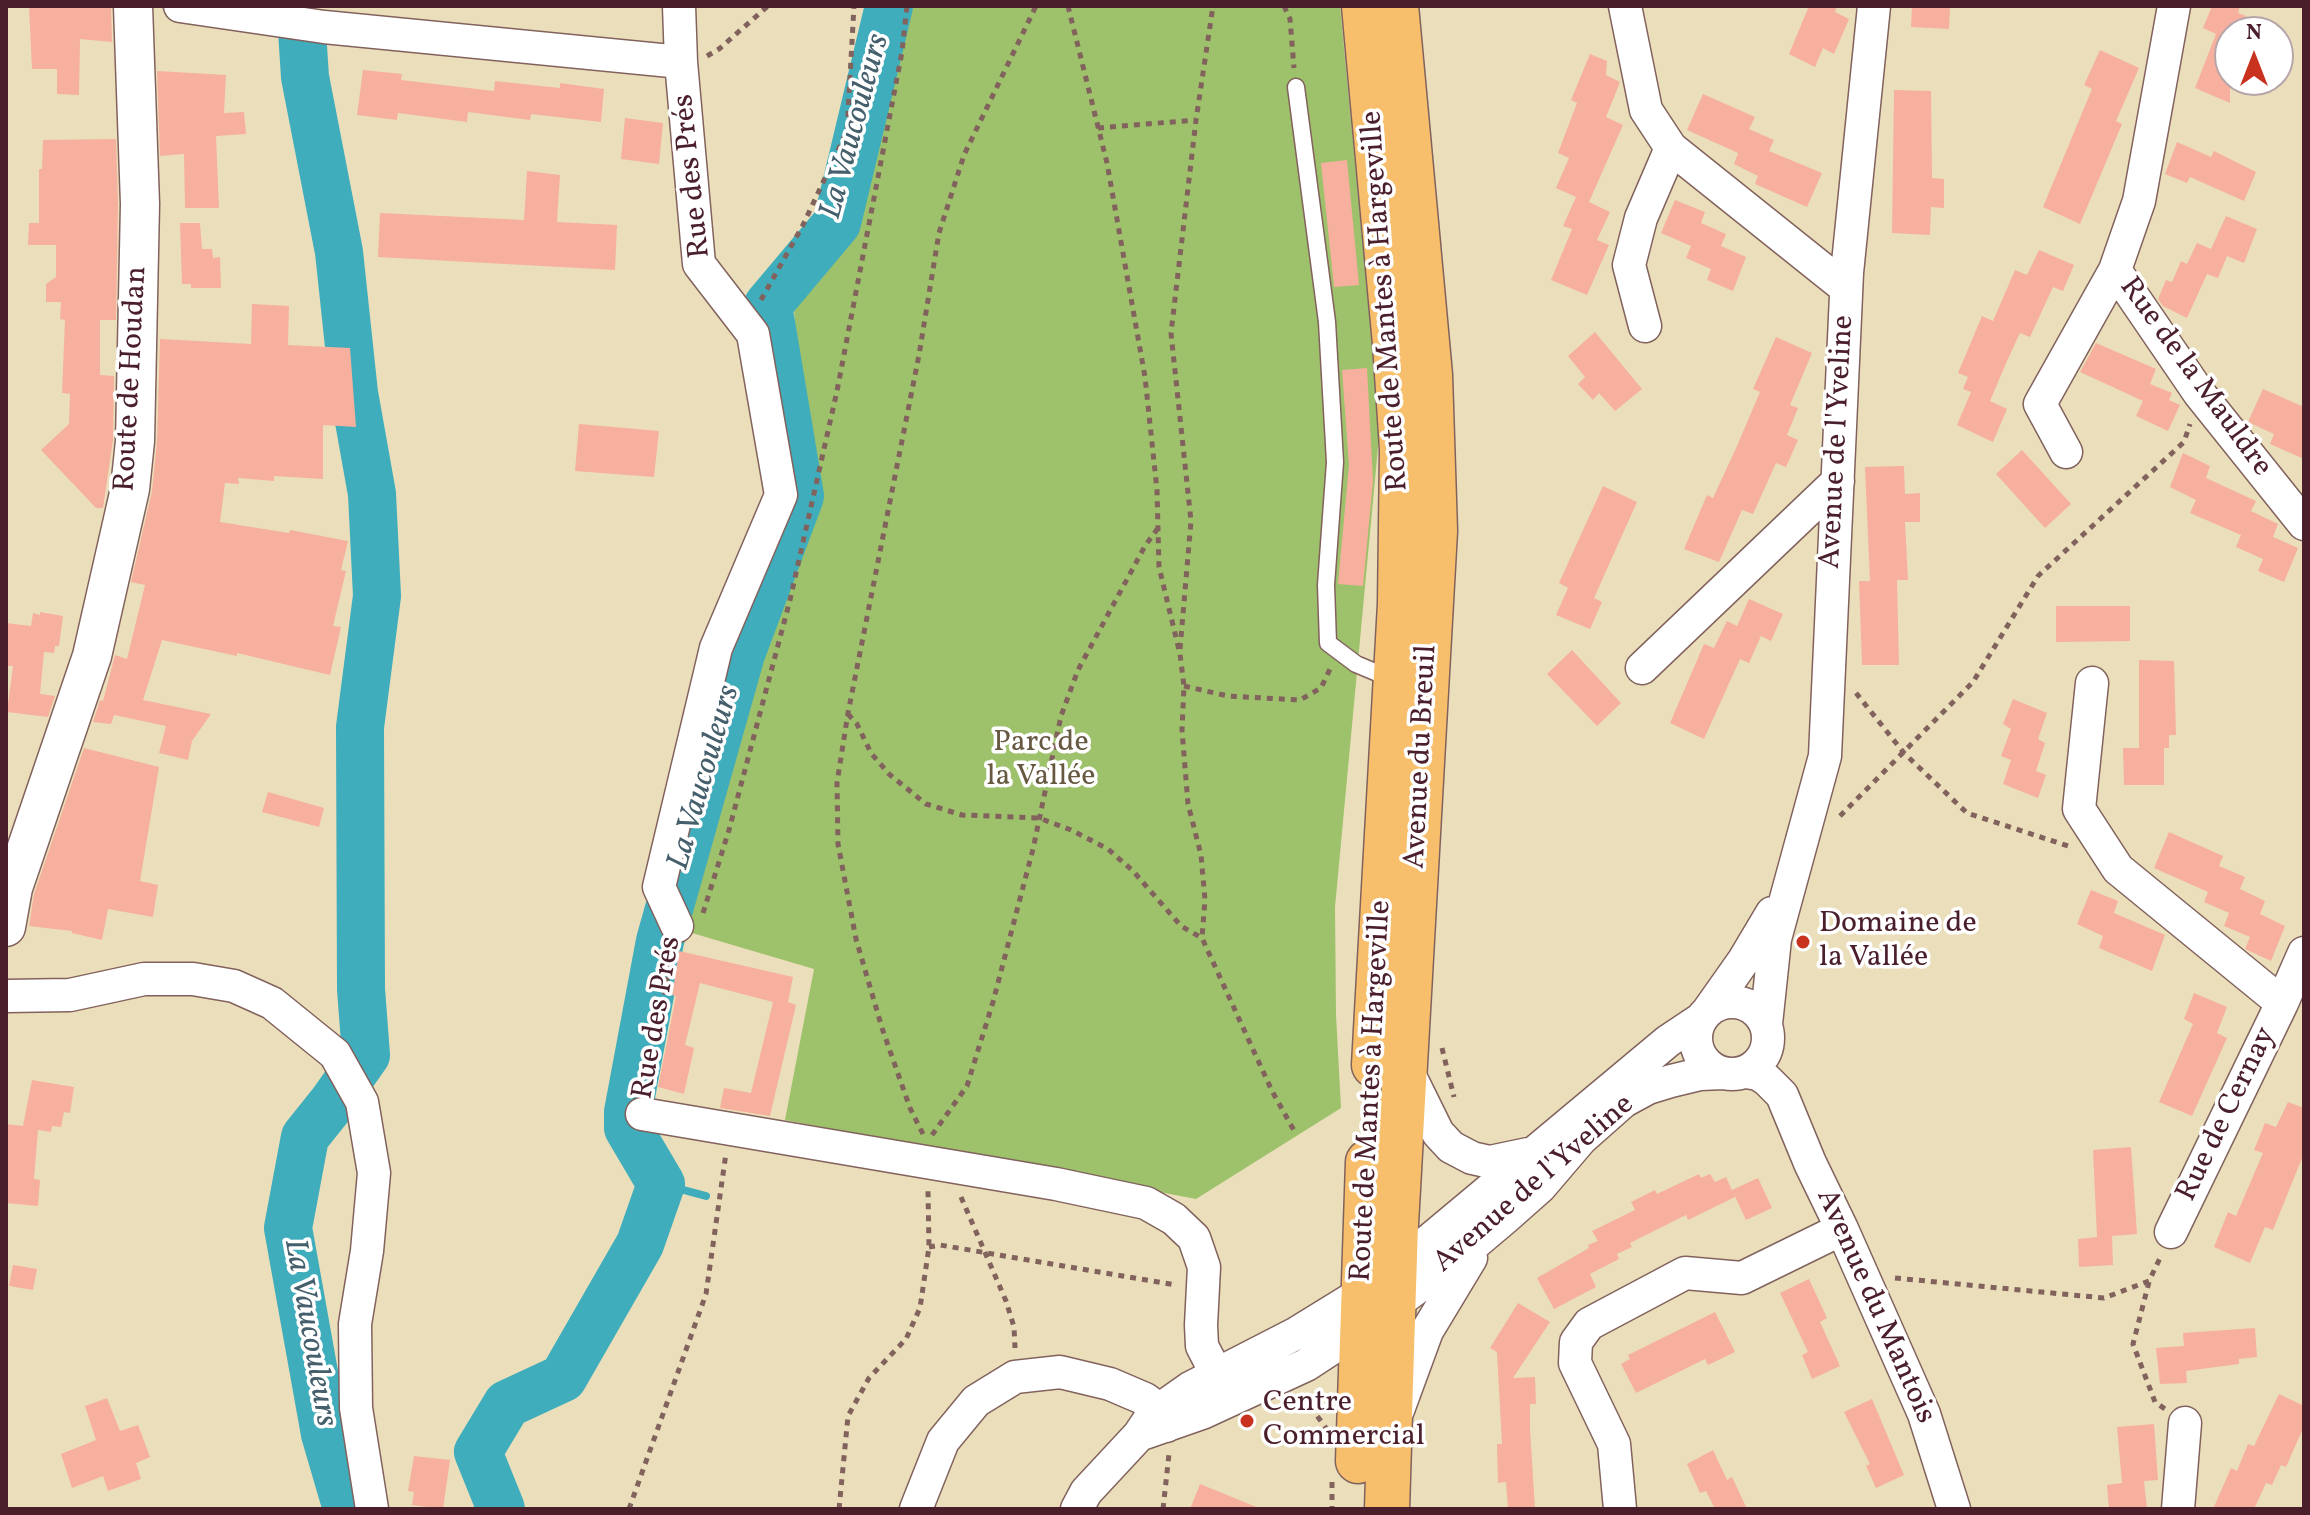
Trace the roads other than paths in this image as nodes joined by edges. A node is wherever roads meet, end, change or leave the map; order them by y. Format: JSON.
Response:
{"nodes":[{"id":1,"x":133,"y":6,"type":"edge"},
{"id":2,"x":180,"y":6,"type":"edge"},
{"id":3,"x":679,"y":6,"type":"edge"},
{"id":4,"x":1364,"y":6,"type":"edge"},
{"id":5,"x":1396,"y":6,"type":"edge"},
{"id":6,"x":1625,"y":6,"type":"edge"},
{"id":7,"x":1874,"y":6,"type":"edge"},
{"id":8,"x":2174,"y":6,"type":"edge"},
{"id":9,"x":681,"y":62,"type":"junction"},
{"id":10,"x":1296,"y":87,"type":"road end"},
{"id":11,"x":1671,"y":148,"type":"junction"},
{"id":12,"x":2115,"y":270,"type":"junction"},
{"id":13,"x":1846,"y":288,"type":"junction"},
{"id":14,"x":1645,"y":326,"type":"dead end"},
{"id":15,"x":2066,"y":452,"type":"dead end"},
{"id":16,"x":1838,"y":481,"type":"junction"},
{"id":17,"x":2304,"y":524,"type":"edge"},
{"id":18,"x":1642,"y":668,"type":"dead end"},
{"id":19,"x":1396,"y":681,"type":"junction"},
{"id":20,"x":2092,"y":683,"type":"dead end"},
{"id":21,"x":1796,"y":865,"type":"junction"},
{"id":22,"x":6,"y":927,"type":"edge"},
{"id":23,"x":676,"y":930,"type":"road end"},
{"id":24,"x":2304,"y":953,"type":"edge"},
{"id":25,"x":6,"y":996,"type":"edge"},
{"id":26,"x":2282,"y":1003,"type":"junction"},
{"id":27,"x":1704,"y":1015,"type":"junction"},
{"id":28,"x":1767,"y":1030,"type":"junction"},
{"id":29,"x":1404,"y":1065,"type":"junction"},
{"id":30,"x":1734,"y":1073,"type":"junction"},
{"id":31,"x":1787,"y":1108,"type":"junction"},
{"id":32,"x":642,"y":1114,"type":"road end"},
{"id":33,"x":1532,"y":1153,"type":"junction"},
{"id":34,"x":1494,"y":1228,"type":"junction"},
{"id":35,"x":1842,"y":1229,"type":"junction"},
{"id":36,"x":2171,"y":1232,"type":"road end"},
{"id":37,"x":1378,"y":1298,"type":"junction"},
{"id":38,"x":1297,"y":1369,"type":"junction"},
{"id":39,"x":1224,"y":1388,"type":"junction"},
{"id":40,"x":1359,"y":1389,"type":"junction"},
{"id":41,"x":1161,"y":1423,"type":"junction"},
{"id":42,"x":2185,"y":1423,"type":"road end"},
{"id":43,"x":1389,"y":1436,"type":"junction"},
{"id":44,"x":1353,"y":1502,"type":"edge"},
{"id":45,"x":372,"y":1509,"type":"edge"},
{"id":46,"x":916,"y":1509,"type":"edge"},
{"id":47,"x":1077,"y":1509,"type":"edge"},
{"id":48,"x":1620,"y":1509,"type":"edge"},
{"id":49,"x":1954,"y":1509,"type":"edge"},
{"id":50,"x":2178,"y":1509,"type":"edge"}],
"edges":[{"from":1,"to":22,"type":"street","name":"Route de Houdan"},
{"from":2,"to":9,"type":"street","name":"Rue des Prés"},
{"from":3,"to":9,"type":"street","name":"Rue des Prés"},
{"from":4,"to":19,"type":"main road","name":"Route de Mantes à Hargeville"},
{"from":5,"to":29,"type":"main road","name":"Avenue du Breuil"},
{"from":6,"to":11,"type":"street"},
{"from":7,"to":13,"type":"street","name":"Avenue de l'Yveline"},
{"from":8,"to":12,"type":"street","name":"Rue de la Mauldre"},
{"from":9,"to":23,"type":"street","name":"Rue des Prés"},
{"from":10,"to":19,"type":"lane"},
{"from":11,"to":13,"type":"street"},
{"from":11,"to":14,"type":"street"},
{"from":12,"to":15,"type":"street","name":"Rue de la Mauldre"},
{"from":12,"to":17,"type":"street","name":"Rue de la Mauldre"},
{"from":13,"to":16,"type":"street","name":"Avenue de l'Yveline"},
{"from":16,"to":18,"type":"street"},
{"from":16,"to":21,"type":"street","name":"Avenue de l'Yveline"},
{"from":19,"to":37,"type":"main road","name":"Route de Mantes à Hargeville"},
{"from":20,"to":26,"type":"street"},
{"from":21,"to":27,"type":"street","name":"Avenue de l'Yveline"},
{"from":21,"to":28,"type":"street","name":"Avenue de l'Yveline"},
{"from":24,"to":26,"type":"street","name":"Rue de Cernay"},
{"from":25,"to":45,"type":"street"},
{"from":26,"to":36,"type":"street","name":"Rue de Cernay"},
{"from":27,"to":28,"type":"street"},
{"from":27,"to":30,"type":"street"},
{"from":27,"to":33,"type":"street","name":"Avenue de l'Yveline"},
{"from":28,"to":30,"type":"street"},
{"from":28,"to":31,"type":"street","name":"Avenue du Mantois"},
{"from":29,"to":33,"type":"street"},
{"from":29,"to":37,"type":"main road","name":"Avenue du Breuil"},
{"from":30,"to":31,"type":"street","name":"Avenue du Mantois"},
{"from":30,"to":34,"type":"street","name":"Avenue de l'Yveline"},
{"from":31,"to":35,"type":"street","name":"Avenue du Mantois"},
{"from":32,"to":39,"type":"street","name":"Rue des Prés"},
{"from":33,"to":37,"type":"street","name":"Avenue de l'Yveline"},
{"from":34,"to":37,"type":"street","name":"Avenue de l'Yveline"},
{"from":34,"to":43,"type":"street"},
{"from":35,"to":48,"type":"street"},
{"from":35,"to":49,"type":"street","name":"Avenue du Mantois"},
{"from":37,"to":38,"type":"street"},
{"from":37,"to":39,"type":"street"},
{"from":37,"to":40,"type":"main road","name":"Route de Mantes à Hargeville"},
{"from":37,"to":43,"type":"main road","name":"Avenue du Breuil"},
{"from":38,"to":39,"type":"street"},
{"from":38,"to":40,"type":"street"},
{"from":39,"to":41,"type":"street"},
{"from":40,"to":44,"type":"main road","name":"Route de Mantes à Hargeville"},
{"from":41,"to":46,"type":"street"},
{"from":41,"to":47,"type":"street"},
{"from":42,"to":50,"type":"street"},
{"from":43,"to":44,"type":"main road","name":"Avenue du Breuil"}]}
